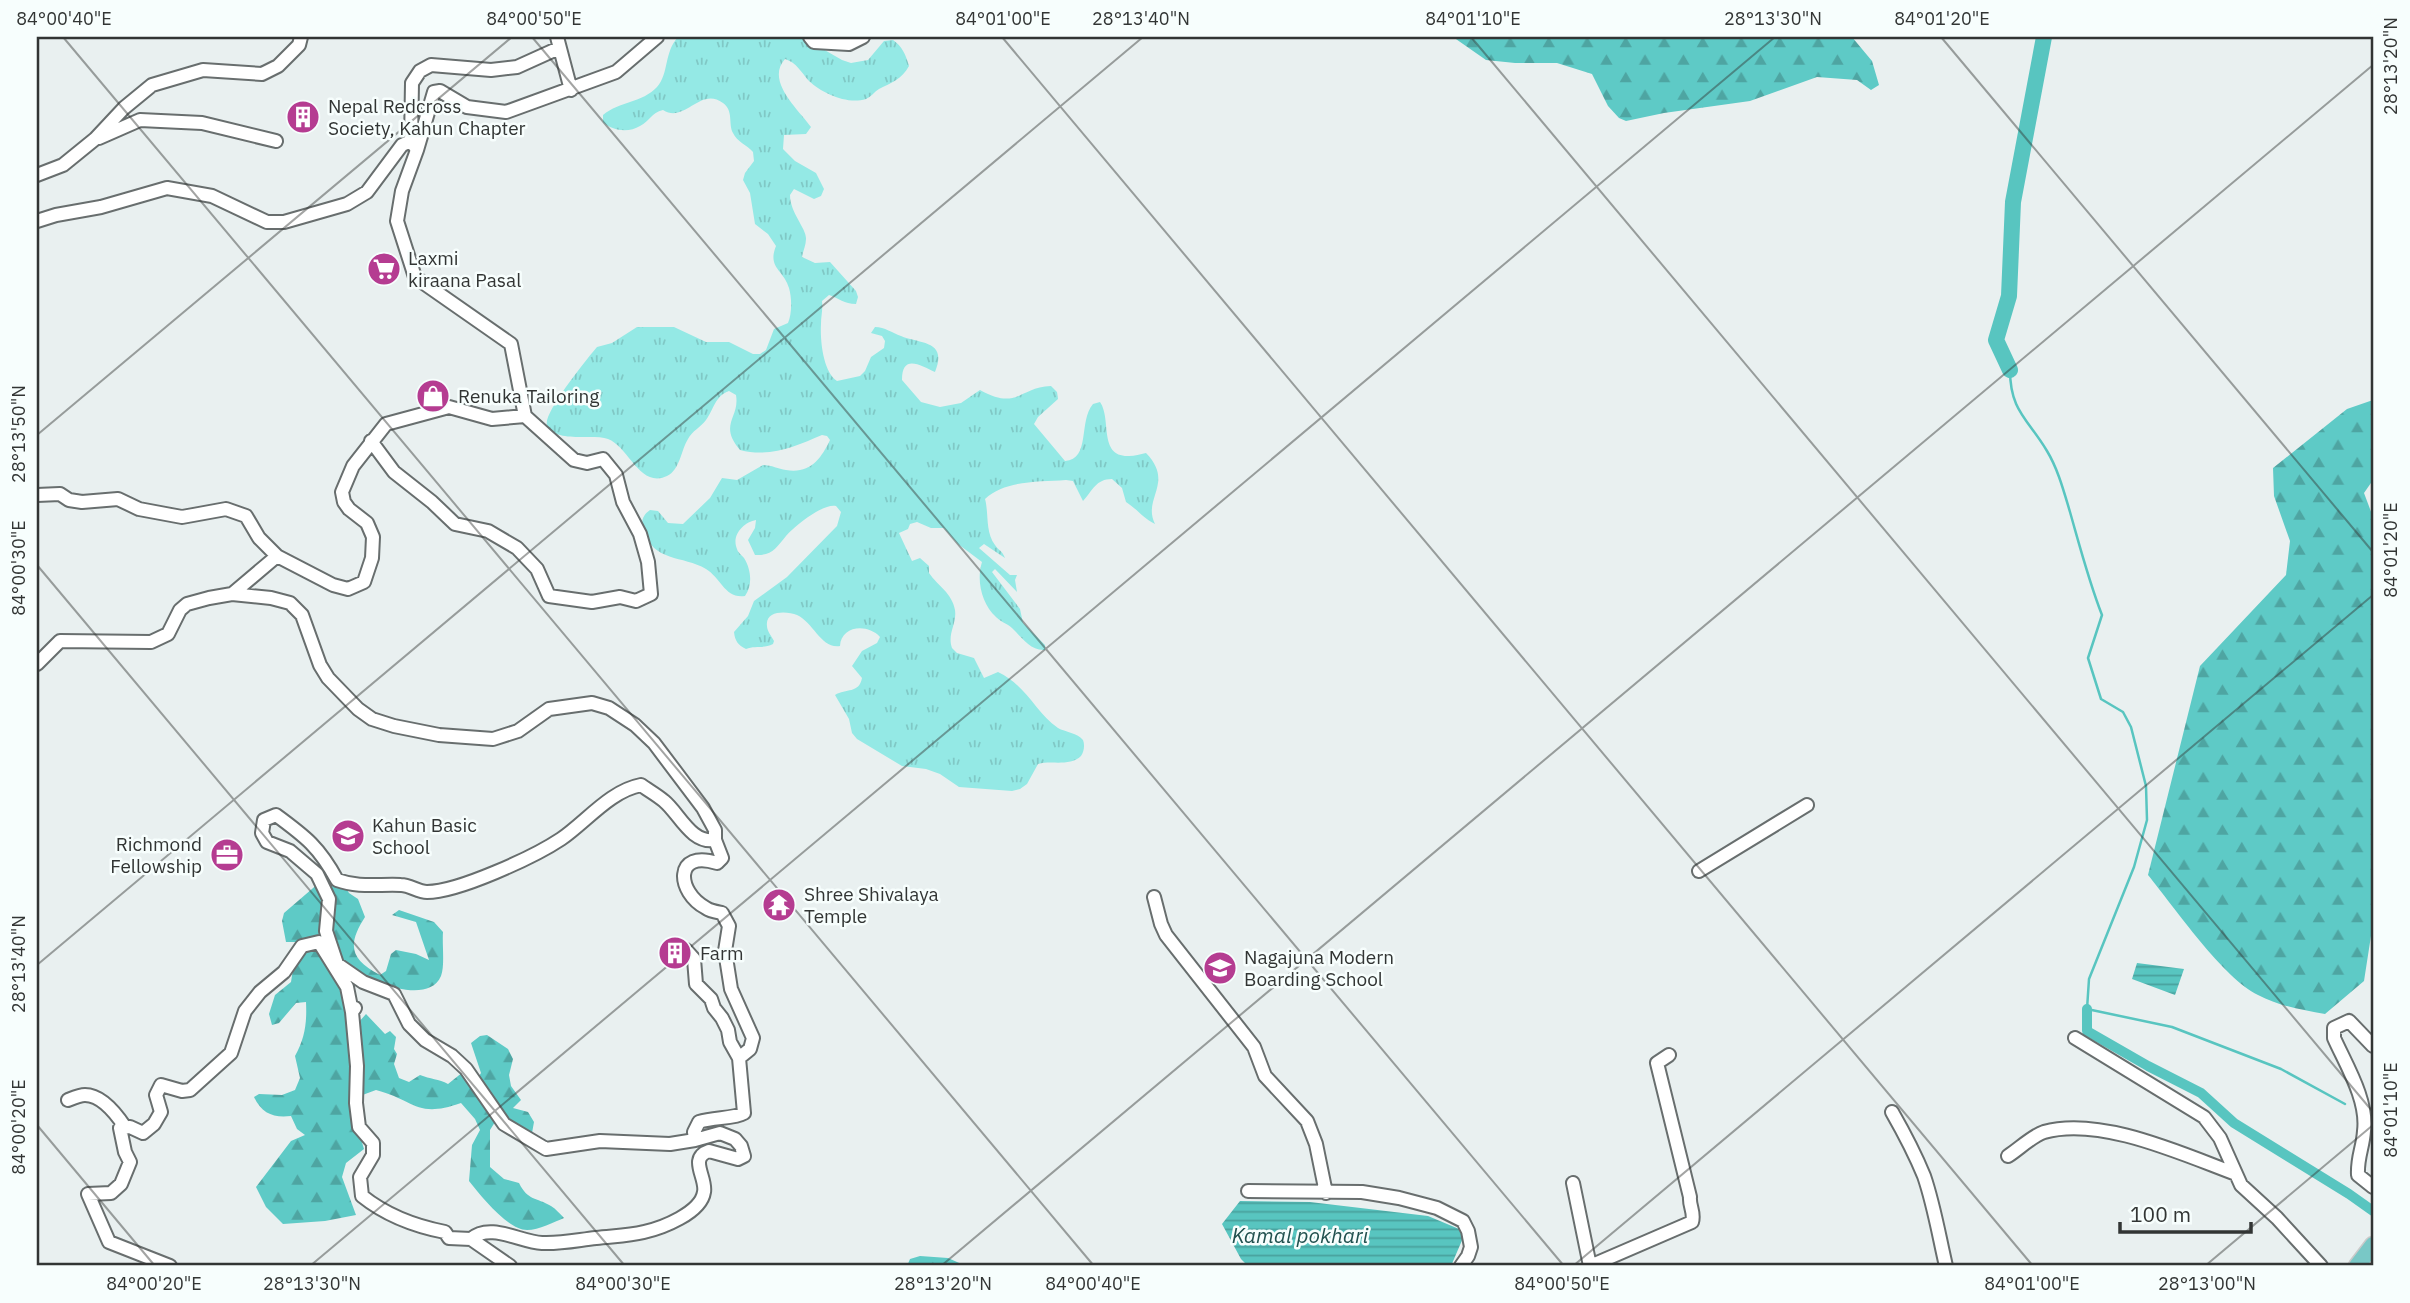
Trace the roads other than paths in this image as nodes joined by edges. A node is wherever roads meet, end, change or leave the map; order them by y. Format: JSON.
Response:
{"nodes":[{"id":1,"x":301,"y":37,"type":"edge"},
{"id":2,"x":656,"y":37,"type":"edge"},
{"id":3,"x":810,"y":37,"type":"edge"},
{"id":4,"x":863,"y":37,"type":"edge"},
{"id":5,"x":558,"y":43,"type":"edge"},
{"id":6,"x":571,"y":90,"type":"junction"},
{"id":7,"x":95,"y":139,"type":"junction"},
{"id":8,"x":276,"y":141,"type":"dead end"},
{"id":9,"x":414,"y":146,"type":"junction"},
{"id":10,"x":37,"y":175,"type":"edge"},
{"id":11,"x":37,"y":221,"type":"edge"},
{"id":12,"x":525,"y":416,"type":"junction"},
{"id":13,"x":372,"y":441,"type":"junction"},
{"id":14,"x":37,"y":495,"type":"edge"},
{"id":15,"x":277,"y":556,"type":"junction"},
{"id":16,"x":232,"y":594,"type":"junction"},
{"id":17,"x":37,"y":664,"type":"edge"},
{"id":18,"x":1807,"y":805,"type":"dead end"},
{"id":19,"x":715,"y":840,"type":"junction"},
{"id":20,"x":1699,"y":871,"type":"dead end"},
{"id":21,"x":1154,"y":897,"type":"dead end"},
{"id":22,"x":686,"y":950,"type":"dead end"},
{"id":23,"x":337,"y":964,"type":"junction"},
{"id":24,"x":352,"y":1012,"type":"junction"},
{"id":25,"x":2075,"y":1038,"type":"dead end"},
{"id":26,"x":2373,"y":1046,"type":"edge"},
{"id":27,"x":1669,"y":1055,"type":"dead end"},
{"id":28,"x":739,"y":1058,"type":"junction"},
{"id":29,"x":68,"y":1100,"type":"dead end"},
{"id":30,"x":1892,"y":1112,"type":"dead end"},
{"id":31,"x":125,"y":1127,"type":"junction"},
{"id":32,"x":695,"y":1140,"type":"junction"},
{"id":33,"x":2008,"y":1156,"type":"dead end"},
{"id":34,"x":2236,"y":1174,"type":"junction"},
{"id":35,"x":1573,"y":1183,"type":"dead end"},
{"id":36,"x":2373,"y":1187,"type":"edge"},
{"id":37,"x":1248,"y":1191,"type":"dead end"},
{"id":38,"x":1326,"y":1193,"type":"junction"},
{"id":39,"x":471,"y":1239,"type":"junction"},
{"id":40,"x":2373,"y":1244,"type":"edge"},
{"id":41,"x":2307,"y":1261,"type":"edge"},
{"id":42,"x":170,"y":1266,"type":"edge"},
{"id":43,"x":510,"y":1266,"type":"edge"},
{"id":44,"x":1461,"y":1266,"type":"edge"},
{"id":45,"x":1590,"y":1266,"type":"edge"},
{"id":46,"x":1946,"y":1266,"type":"edge"},
{"id":47,"x":2321,"y":1266,"type":"edge"},
{"id":48,"x":2357,"y":1266,"type":"edge"}],
"edges":[{"from":1,"to":7,"type":"street"},
{"from":2,"to":6,"type":"street"},
{"from":3,"to":4,"type":"street"},
{"from":5,"to":6,"type":"street"},
{"from":5,"to":9,"type":"street"},
{"from":6,"to":9,"type":"street"},
{"from":7,"to":8,"type":"street"},
{"from":7,"to":10,"type":"street"},
{"from":9,"to":11,"type":"street"},
{"from":9,"to":12,"type":"street"},
{"from":12,"to":13,"type":"street"},
{"from":12,"to":13,"type":"street"},
{"from":13,"to":15,"type":"street"},
{"from":14,"to":15,"type":"street"},
{"from":15,"to":16,"type":"street"},
{"from":16,"to":17,"type":"street"},
{"from":16,"to":19,"type":"street"},
{"from":18,"to":20,"type":"street"},
{"from":19,"to":23,"type":"street"},
{"from":19,"to":28,"type":"street"},
{"from":21,"to":38,"type":"street"},
{"from":22,"to":28,"type":"street"},
{"from":23,"to":24,"type":"street"},
{"from":23,"to":32,"type":"street"},
{"from":24,"to":31,"type":"street"},
{"from":24,"to":39,"type":"street"},
{"from":25,"to":34,"type":"street"},
{"from":26,"to":36,"type":"street"},
{"from":27,"to":45,"type":"street"},
{"from":28,"to":32,"type":"street"},
{"from":29,"to":31,"type":"street"},
{"from":30,"to":46,"type":"street"},
{"from":31,"to":42,"type":"street"},
{"from":32,"to":39,"type":"street"},
{"from":33,"to":34,"type":"street"},
{"from":34,"to":41,"type":"street"},
{"from":35,"to":45,"type":"street"},
{"from":37,"to":38,"type":"street"},
{"from":38,"to":44,"type":"street"},
{"from":39,"to":43,"type":"street"},
{"from":40,"to":48,"type":"main road"},
{"from":41,"to":47,"type":"street"}]}
